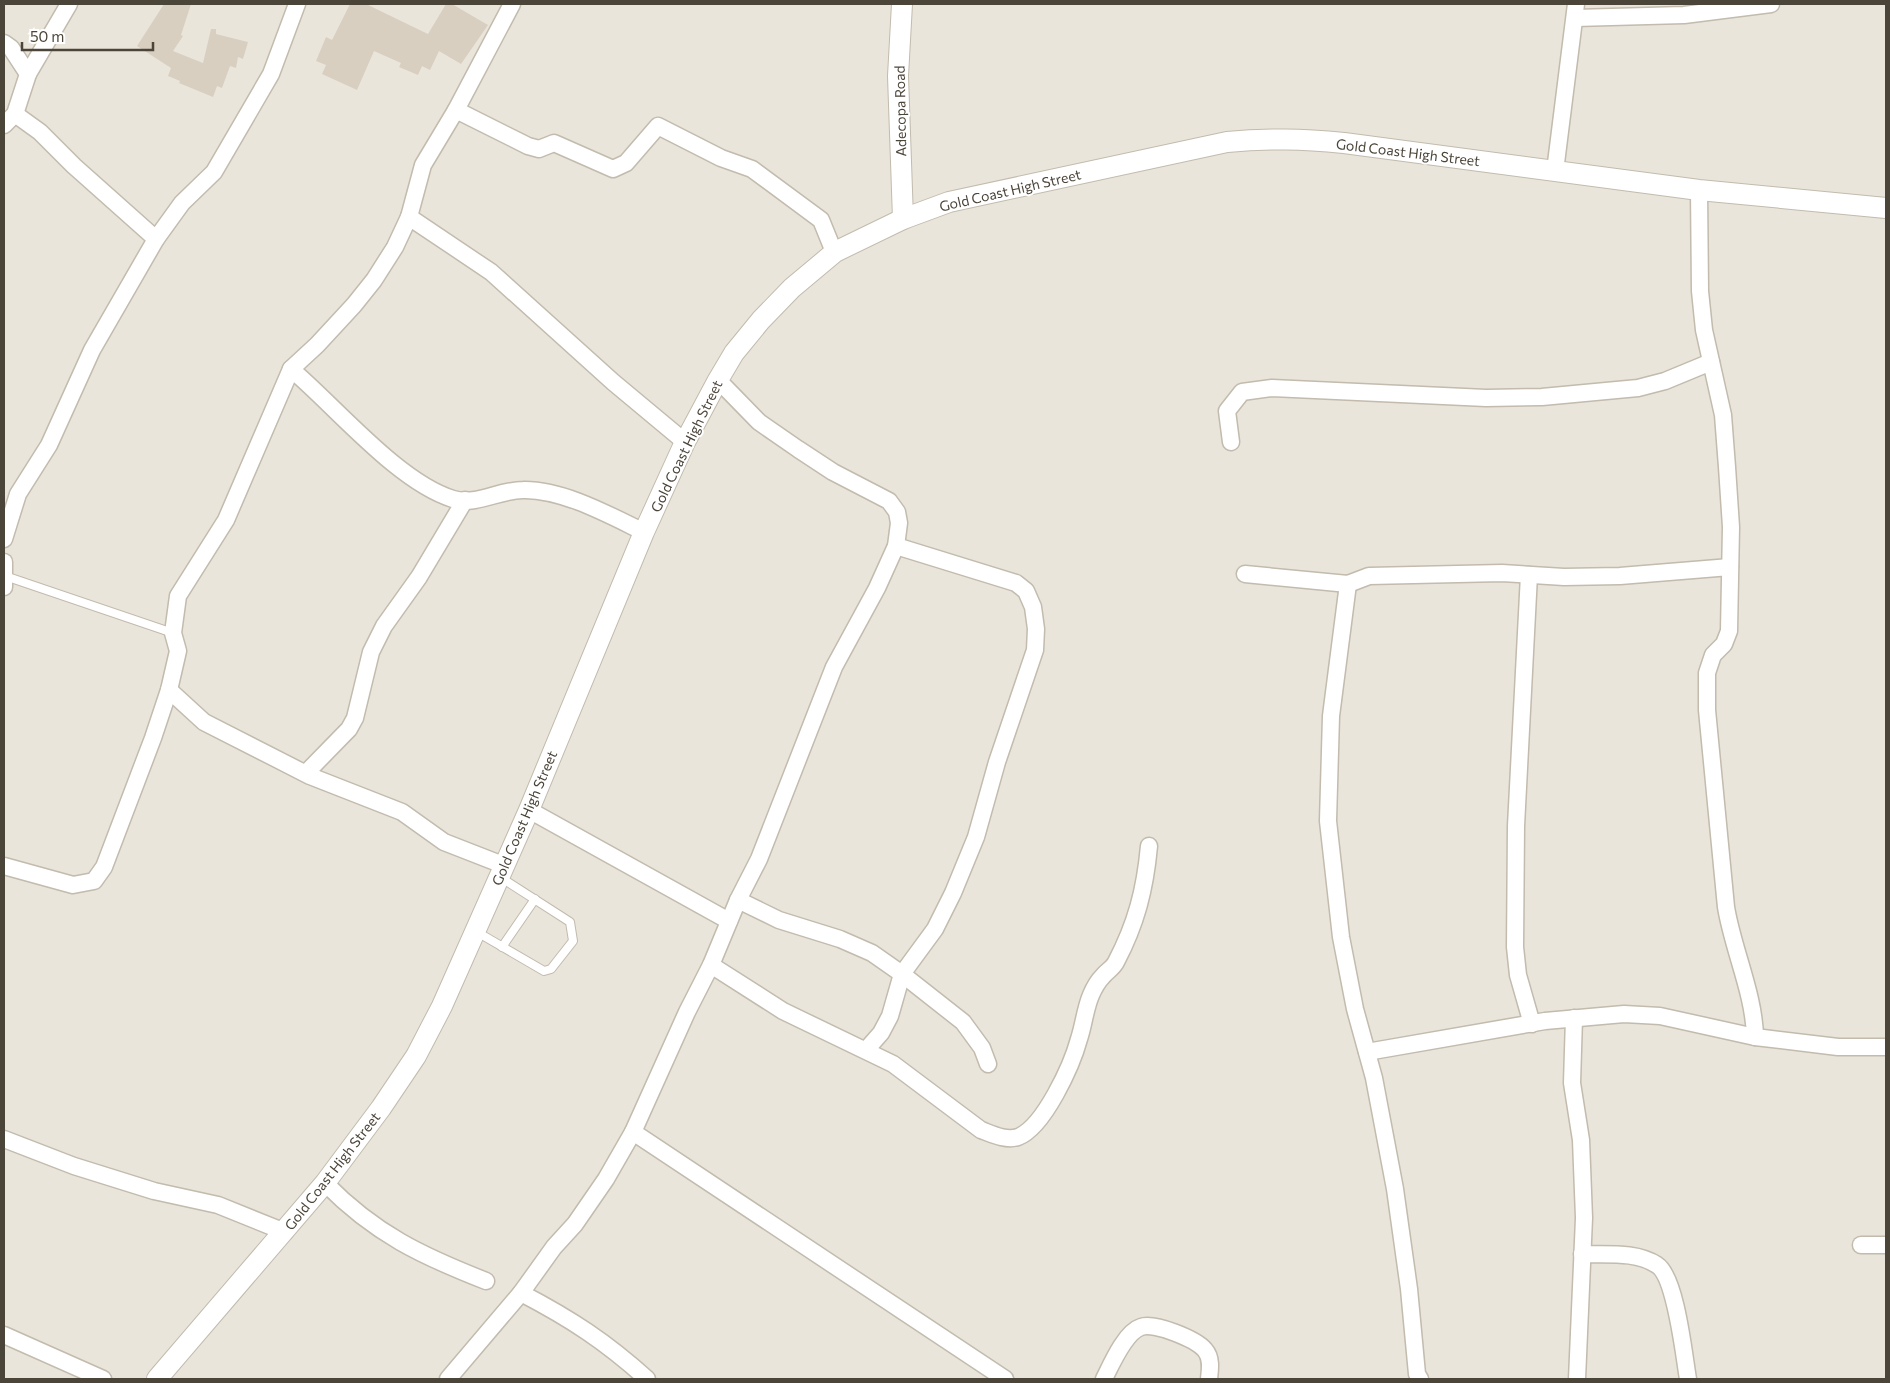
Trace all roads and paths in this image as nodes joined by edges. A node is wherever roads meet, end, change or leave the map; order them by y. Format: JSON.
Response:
{"nodes":[{"id":1,"x":69,"y":4,"type":"edge"},
{"id":2,"x":296,"y":4,"type":"edge"},
{"id":3,"x":512,"y":4,"type":"edge"},
{"id":4,"x":902,"y":4,"type":"edge"},
{"id":5,"x":1771,"y":4,"type":"edge"},
{"id":6,"x":1576,"y":11,"type":"edge"},
{"id":7,"x":4,"y":43,"type":"edge"},
{"id":8,"x":28,"y":74,"type":"junction"},
{"id":9,"x":456,"y":110,"type":"junction"},
{"id":10,"x":9,"y":119,"type":"edge"},
{"id":11,"x":1555,"y":171,"type":"junction"},
{"id":12,"x":1699,"y":190,"type":"junction"},
{"id":13,"x":1886,"y":208,"type":"edge"},
{"id":14,"x":410,"y":218,"type":"junction"},
{"id":15,"x":902,"y":219,"type":"junction"},
{"id":16,"x":156,"y":238,"type":"junction"},
{"id":17,"x":834,"y":252,"type":"junction"},
{"id":18,"x":1711,"y":362,"type":"junction"},
{"id":19,"x":291,"y":369,"type":"junction"},
{"id":20,"x":718,"y":380,"type":"junction"},
{"id":21,"x":684,"y":442,"type":"junction"},
{"id":22,"x":1231,"y":442,"type":"dead end"},
{"id":23,"x":465,"y":500,"type":"junction"},
{"id":24,"x":644,"y":532,"type":"junction"},
{"id":25,"x":4,"y":539,"type":"edge"},
{"id":26,"x":896,"y":546,"type":"junction"},
{"id":27,"x":1730,"y":567,"type":"junction"},
{"id":28,"x":1245,"y":574,"type":"dead end"},
{"id":29,"x":4,"y":575,"type":"edge"},
{"id":30,"x":1529,"y":575,"type":"junction"},
{"id":31,"x":1348,"y":584,"type":"junction"},
{"id":32,"x":173,"y":633,"type":"junction"},
{"id":33,"x":169,"y":690,"type":"junction"},
{"id":34,"x":306,"y":774,"type":"junction"},
{"id":35,"x":530,"y":810,"type":"junction"},
{"id":36,"x":1149,"y":846,"type":"dead end"},
{"id":37,"x":4,"y":866,"type":"edge"},
{"id":38,"x":501,"y":870,"type":"junction"},
{"id":39,"x":535,"y":899,"type":"junction"},
{"id":40,"x":738,"y":900,"type":"junction"},
{"id":41,"x":728,"y":921,"type":"junction"},
{"id":42,"x":475,"y":932,"type":"junction"},
{"id":43,"x":502,"y":948,"type":"junction"},
{"id":44,"x":711,"y":965,"type":"junction"},
{"id":45,"x":902,"y":974,"type":"junction"},
{"id":46,"x":1574,"y":1018,"type":"junction"},
{"id":47,"x":1532,"y":1024,"type":"junction"},
{"id":48,"x":1755,"y":1037,"type":"junction"},
{"id":49,"x":1886,"y":1047,"type":"edge"},
{"id":50,"x":866,"y":1050,"type":"junction"},
{"id":51,"x":1367,"y":1052,"type":"junction"},
{"id":52,"x":988,"y":1064,"type":"dead end"},
{"id":53,"x":632,"y":1132,"type":"junction"},
{"id":54,"x":4,"y":1139,"type":"edge"},
{"id":55,"x":325,"y":1183,"type":"junction"},
{"id":56,"x":285,"y":1232,"type":"junction"},
{"id":57,"x":1862,"y":1245,"type":"dead end"},
{"id":58,"x":1886,"y":1245,"type":"edge"},
{"id":59,"x":1582,"y":1254,"type":"junction"},
{"id":60,"x":486,"y":1281,"type":"dead end"},
{"id":61,"x":521,"y":1293,"type":"junction"},
{"id":62,"x":4,"y":1335,"type":"edge"},
{"id":63,"x":103,"y":1379,"type":"edge"},
{"id":64,"x":157,"y":1379,"type":"edge"},
{"id":65,"x":448,"y":1379,"type":"edge"},
{"id":66,"x":647,"y":1379,"type":"edge"},
{"id":67,"x":1005,"y":1379,"type":"edge"},
{"id":68,"x":1104,"y":1379,"type":"edge"},
{"id":69,"x":1209,"y":1379,"type":"edge"},
{"id":70,"x":1420,"y":1379,"type":"edge"},
{"id":71,"x":1578,"y":1379,"type":"edge"},
{"id":72,"x":1688,"y":1379,"type":"edge"}],
"edges":[{"from":1,"to":8,"type":"street"},
{"from":2,"to":16,"type":"street"},
{"from":3,"to":9,"type":"street"},
{"from":4,"to":15,"type":"street","name":"Adecopa Road"},
{"from":5,"to":6,"type":"street"},
{"from":6,"to":11,"type":"street"},
{"from":7,"to":8,"type":"street"},
{"from":8,"to":10,"type":"street"},
{"from":9,"to":14,"type":"street"},
{"from":9,"to":17,"type":"street"},
{"from":10,"to":16,"type":"street"},
{"from":11,"to":12,"type":"street","name":"Gold Coast High Street"},
{"from":11,"to":15,"type":"street","name":"Gold Coast High Street"},
{"from":12,"to":13,"type":"street","name":"Gold Coast High Street"},
{"from":12,"to":18,"type":"street"},
{"from":14,"to":19,"type":"street"},
{"from":14,"to":21,"type":"street"},
{"from":15,"to":17,"type":"street","name":"Gold Coast High Street"},
{"from":16,"to":25,"type":"street"},
{"from":17,"to":20,"type":"street","name":"Gold Coast High Street"},
{"from":18,"to":22,"type":"street"},
{"from":18,"to":27,"type":"street"},
{"from":19,"to":23,"type":"street"},
{"from":19,"to":32,"type":"street"},
{"from":20,"to":21,"type":"street","name":"Gold Coast High Street"},
{"from":20,"to":26,"type":"street"},
{"from":21,"to":24,"type":"street","name":"Gold Coast High Street"},
{"from":23,"to":24,"type":"street"},
{"from":23,"to":34,"type":"street"},
{"from":24,"to":35,"type":"street","name":"Gold Coast High Street"},
{"from":26,"to":40,"type":"street"},
{"from":26,"to":45,"type":"street"},
{"from":27,"to":30,"type":"street"},
{"from":27,"to":48,"type":"street"},
{"from":28,"to":31,"type":"street"},
{"from":29,"to":32,"type":"lane"},
{"from":30,"to":31,"type":"street"},
{"from":30,"to":47,"type":"street"},
{"from":31,"to":51,"type":"street"},
{"from":32,"to":33,"type":"street"},
{"from":33,"to":34,"type":"street"},
{"from":33,"to":37,"type":"street"},
{"from":34,"to":38,"type":"street"},
{"from":35,"to":38,"type":"street","name":"Gold Coast High Street"},
{"from":35,"to":41,"type":"street"},
{"from":36,"to":50,"type":"street"},
{"from":38,"to":39,"type":"lane"},
{"from":38,"to":42,"type":"street","name":"Gold Coast High Street"},
{"from":39,"to":43,"type":"lane"},
{"from":39,"to":43,"type":"lane"},
{"from":40,"to":41,"type":"street"},
{"from":40,"to":45,"type":"street"},
{"from":41,"to":44,"type":"street"},
{"from":42,"to":43,"type":"lane"},
{"from":42,"to":55,"type":"street","name":"Gold Coast High Street"},
{"from":44,"to":50,"type":"street"},
{"from":44,"to":53,"type":"street"},
{"from":45,"to":50,"type":"street"},
{"from":45,"to":52,"type":"street"},
{"from":46,"to":47,"type":"street"},
{"from":46,"to":48,"type":"street"},
{"from":46,"to":59,"type":"street"},
{"from":47,"to":51,"type":"street"},
{"from":48,"to":49,"type":"street"},
{"from":51,"to":70,"type":"street"},
{"from":53,"to":61,"type":"street"},
{"from":53,"to":67,"type":"street"},
{"from":54,"to":56,"type":"street"},
{"from":55,"to":56,"type":"street","name":"Gold Coast High Street"},
{"from":55,"to":60,"type":"street"},
{"from":56,"to":64,"type":"street","name":"Gold Coast High Street"},
{"from":57,"to":58,"type":"street"},
{"from":59,"to":71,"type":"street"},
{"from":59,"to":72,"type":"street"},
{"from":61,"to":65,"type":"street"},
{"from":61,"to":66,"type":"street"},
{"from":62,"to":63,"type":"street"},
{"from":68,"to":69,"type":"street"}]}
